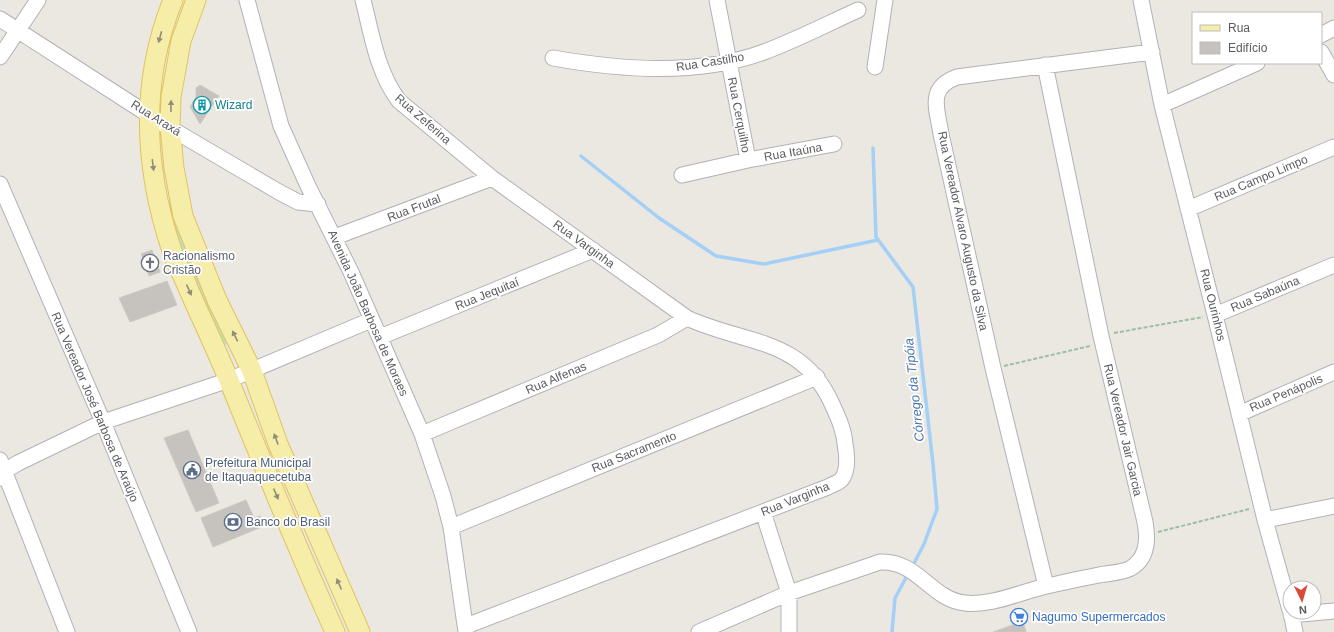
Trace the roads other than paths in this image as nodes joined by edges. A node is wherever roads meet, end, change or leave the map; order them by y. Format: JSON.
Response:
{"nodes":[{"id":1,"x":38,"y":0,"type":"edge"},
{"id":2,"x":173,"y":0,"type":"edge"},
{"id":3,"x":196,"y":0,"type":"edge"},
{"id":4,"x":247,"y":0,"type":"edge"},
{"id":5,"x":363,"y":0,"type":"edge"},
{"id":6,"x":717,"y":0,"type":"edge"},
{"id":7,"x":885,"y":0,"type":"edge"},
{"id":8,"x":1144,"y":1,"type":"edge"},
{"id":9,"x":858,"y":10,"type":"dead end"},
{"id":10,"x":0,"y":19,"type":"edge"},
{"id":11,"x":1334,"y":28,"type":"edge"},
{"id":12,"x":18,"y":30,"type":"junction"},
{"id":13,"x":1322,"y":34,"type":"edge"},
{"id":14,"x":1152,"y":52,"type":"junction"},
{"id":15,"x":1322,"y":54,"type":"edge"},
{"id":16,"x":0,"y":57,"type":"edge"},
{"id":17,"x":553,"y":58,"type":"dead end"},
{"id":18,"x":729,"y":61,"type":"junction"},
{"id":19,"x":1255,"y":64,"type":"edge"},
{"id":20,"x":1045,"y":65,"type":"junction"},
{"id":21,"x":875,"y":67,"type":"dead end"},
{"id":22,"x":1334,"y":75,"type":"edge"},
{"id":23,"x":1162,"y":105,"type":"junction"},
{"id":24,"x":150,"y":115,"type":"junction"},
{"id":25,"x":170,"y":128,"type":"junction"},
{"id":26,"x":834,"y":144,"type":"dead end"},
{"id":27,"x":1334,"y":147,"type":"edge"},
{"id":28,"x":748,"y":160,"type":"junction"},
{"id":29,"x":682,"y":175,"type":"dead end"},
{"id":30,"x":492,"y":178,"type":"junction"},
{"id":31,"x":0,"y":184,"type":"edge"},
{"id":32,"x":318,"y":204,"type":"junction"},
{"id":33,"x":1188,"y":209,"type":"junction"},
{"id":34,"x":335,"y":237,"type":"junction"},
{"id":35,"x":593,"y":250,"type":"junction"},
{"id":36,"x":1334,"y":265,"type":"edge"},
{"id":37,"x":1216,"y":315,"type":"junction"},
{"id":38,"x":687,"y":318,"type":"junction"},
{"id":39,"x":371,"y":320,"type":"junction"},
{"id":40,"x":380,"y":337,"type":"junction"},
{"id":41,"x":252,"y":371,"type":"junction"},
{"id":42,"x":1334,"y":372,"type":"edge"},
{"id":43,"x":817,"y":376,"type":"junction"},
{"id":44,"x":229,"y":380,"type":"junction"},
{"id":45,"x":1239,"y":414,"type":"junction"},
{"id":46,"x":103,"y":422,"type":"junction"},
{"id":47,"x":422,"y":434,"type":"junction"},
{"id":48,"x":2,"y":470,"type":"edge"},
{"id":49,"x":1334,"y":506,"type":"edge"},
{"id":50,"x":763,"y":512,"type":"junction"},
{"id":51,"x":1265,"y":520,"type":"junction"},
{"id":52,"x":451,"y":527,"type":"junction"},
{"id":53,"x":1282,"y":580,"type":"edge"},
{"id":54,"x":1046,"y":586,"type":"junction"},
{"id":55,"x":789,"y":593,"type":"junction"},
{"id":56,"x":351,"y":611,"type":"junction"},
{"id":57,"x":1322,"y":611,"type":"edge"},
{"id":58,"x":1334,"y":611,"type":"edge"},
{"id":59,"x":1293,"y":620,"type":"edge"},
{"id":60,"x":332,"y":625,"type":"edge"},
{"id":61,"x":466,"y":629,"type":"edge"},
{"id":62,"x":67,"y":632,"type":"edge"},
{"id":63,"x":189,"y":632,"type":"edge"},
{"id":64,"x":360,"y":632,"type":"edge"},
{"id":65,"x":699,"y":632,"type":"edge"},
{"id":66,"x":789,"y":632,"type":"edge"},
{"id":67,"x":1295,"y":632,"type":"edge"}],
"edges":[{"from":1,"to":12,"type":"street"},
{"from":2,"to":24,"type":"main road","one_way":true},
{"from":25,"to":3,"type":"main road","one_way":true},
{"from":4,"to":32,"type":"street","name":"Avenida João Barbosa de Moraes"},
{"from":5,"to":30,"type":"street","name":"Rua Zeferina"},
{"from":6,"to":18,"type":"street","name":"Rua Cerquilho"},
{"from":7,"to":21,"type":"street"},
{"from":8,"to":14,"type":"street","name":"Rua Ourinhos"},
{"from":9,"to":18,"type":"street","name":"Rua Castilho"},
{"from":10,"to":12,"type":"street","name":"Rua Araxá"},
{"from":11,"to":13,"type":"street"},
{"from":12,"to":16,"type":"street"},
{"from":12,"to":24,"type":"street","name":"Rua Araxá"},
{"from":14,"to":20,"type":"street","name":"Rua Vereador Alvaro Augusto da Silva"},
{"from":14,"to":23,"type":"street","name":"Rua Ourinhos"},
{"from":15,"to":22,"type":"street"},
{"from":17,"to":18,"type":"street","name":"Rua Castilho"},
{"from":18,"to":28,"type":"street","name":"Rua Cerquilho"},
{"from":19,"to":23,"type":"street"},
{"from":20,"to":54,"type":"street","name":"Rua Vereador Jair Garcia"},
{"from":20,"to":54,"type":"street","name":"Rua Vereador Alvaro Augusto da Silva"},
{"from":23,"to":33,"type":"street","name":"Rua Ourinhos"},
{"from":24,"to":25,"type":"street","name":"Rua Araxá"},
{"from":24,"to":44,"type":"main road","one_way":true},
{"from":25,"to":32,"type":"street","name":"Rua Araxá"},
{"from":41,"to":25,"type":"main road","one_way":true},
{"from":26,"to":28,"type":"street","name":"Rua Itaúna"},
{"from":27,"to":33,"type":"street","name":"Rua Campo Limpo"},
{"from":28,"to":29,"type":"street","name":"Rua Itaúna"},
{"from":30,"to":34,"type":"street","name":"Rua Frutal"},
{"from":30,"to":35,"type":"street","name":"Rua Varginha"},
{"from":31,"to":46,"type":"street","name":"Rua Vereador José Barbosa de Araújo"},
{"from":32,"to":34,"type":"street","name":"Avenida João Barbosa de Moraes"},
{"from":33,"to":37,"type":"street","name":"Rua Ourinhos"},
{"from":34,"to":39,"type":"street","name":"Avenida João Barbosa de Moraes"},
{"from":35,"to":38,"type":"street","name":"Rua Varginha"},
{"from":35,"to":40,"type":"street","name":"Rua Jequitaí"},
{"from":36,"to":37,"type":"street","name":"Rua Sabaúna"},
{"from":37,"to":45,"type":"street","name":"Rua Ourinhos"},
{"from":38,"to":43,"type":"street","name":"Rua Varginha"},
{"from":38,"to":47,"type":"street","name":"Rua Alfenas"},
{"from":39,"to":40,"type":"street","name":"Avenida João Barbosa de Moraes"},
{"from":39,"to":41,"type":"street"},
{"from":40,"to":47,"type":"street","name":"Avenida João Barbosa de Moraes"},
{"from":41,"to":44,"type":"street"},
{"from":56,"to":41,"type":"main road","one_way":true},
{"from":42,"to":45,"type":"street","name":"Rua Penápolis"},
{"from":43,"to":50,"type":"street","name":"Rua Varginha"},
{"from":43,"to":52,"type":"street","name":"Rua Sacramento"},
{"from":44,"to":46,"type":"street"},
{"from":44,"to":60,"type":"main road","one_way":true},
{"from":45,"to":51,"type":"street","name":"Rua Ourinhos"},
{"from":46,"to":48,"type":"street"},
{"from":46,"to":63,"type":"street","name":"Rua Vereador José Barbosa de Araújo"},
{"from":47,"to":52,"type":"street","name":"Avenida João Barbosa de Moraes"},
{"from":48,"to":62,"type":"street"},
{"from":49,"to":51,"type":"street"},
{"from":50,"to":55,"type":"street"},
{"from":50,"to":61,"type":"street","name":"Rua Varginha"},
{"from":51,"to":53,"type":"street","name":"Rua Ourinhos"},
{"from":52,"to":61,"type":"street","name":"Avenida João Barbosa de Moraes"},
{"from":54,"to":55,"type":"street","name":"Rua Vereador Jair Garcia"},
{"from":55,"to":65,"type":"street"},
{"from":55,"to":66,"type":"street"},
{"from":56,"to":60,"type":"main road"},
{"from":56,"to":64,"type":"main road"},
{"from":57,"to":58,"type":"street"},
{"from":59,"to":67,"type":"street","name":"Rua Ourinhos"}]}
